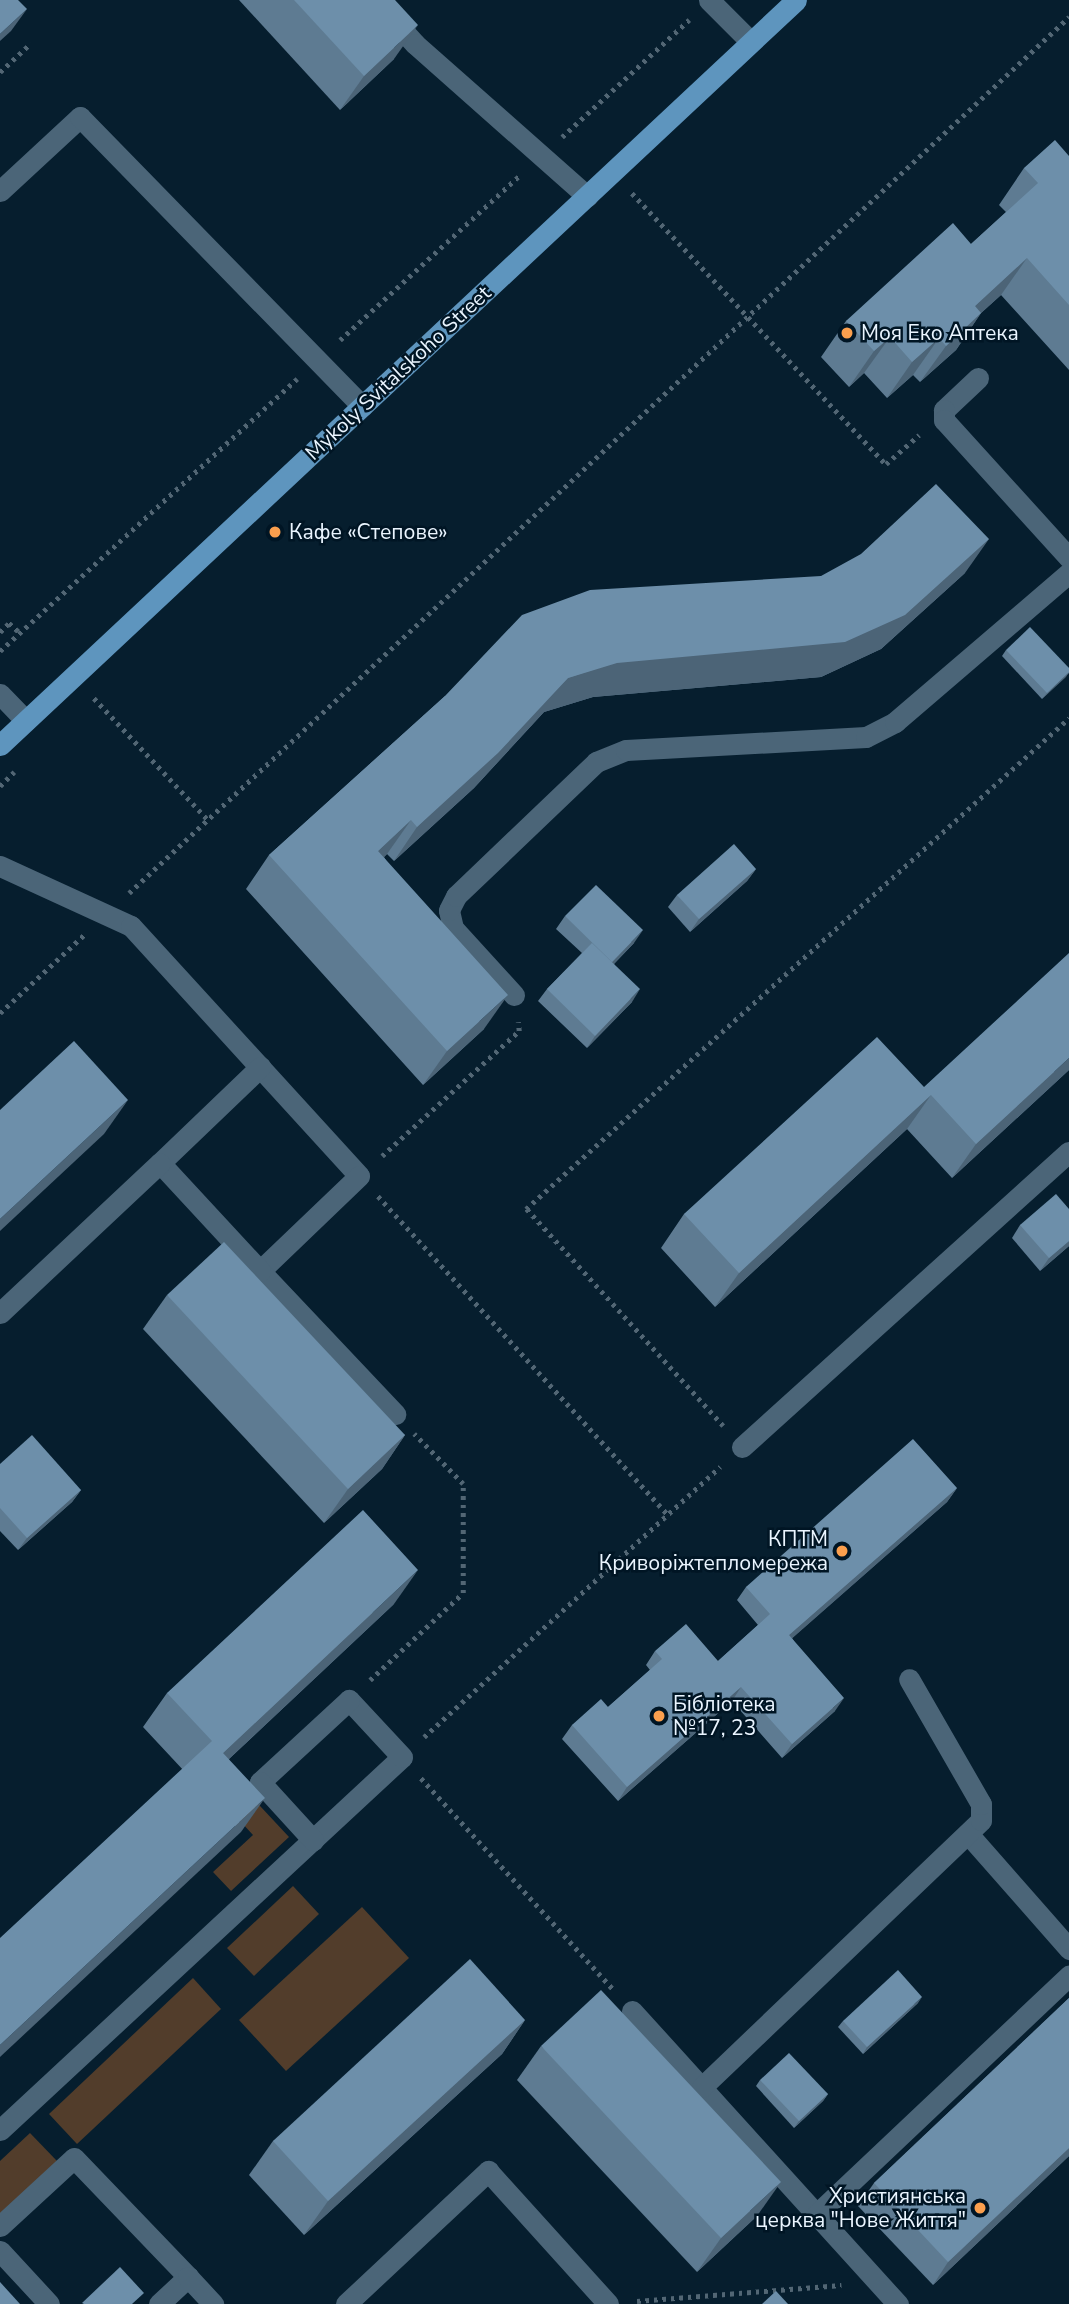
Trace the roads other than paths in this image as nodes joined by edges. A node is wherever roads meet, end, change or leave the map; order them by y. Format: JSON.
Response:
{"nodes":[{"id":1,"x":374,"y":0,"type":"edge"},
{"id":2,"x":709,"y":0,"type":"edge"},
{"id":3,"x":796,"y":0,"type":"edge"},
{"id":4,"x":751,"y":42,"type":"junction"},
{"id":5,"x":0,"y":191,"type":"edge"},
{"id":6,"x":587,"y":196,"type":"junction"},
{"id":7,"x":978,"y":378,"type":"dead end"},
{"id":8,"x":362,"y":406,"type":"junction"},
{"id":9,"x":1069,"y":558,"type":"edge"},
{"id":10,"x":1069,"y":573,"type":"edge"},
{"id":11,"x":0,"y":694,"type":"edge"},
{"id":12,"x":26,"y":721,"type":"junction"},
{"id":13,"x":0,"y":745,"type":"edge"},
{"id":14,"x":0,"y":866,"type":"edge"},
{"id":15,"x":514,"y":995,"type":"road end"},
{"id":16,"x":260,"y":1067,"type":"junction"},
{"id":17,"x":1069,"y":1152,"type":"edge"},
{"id":18,"x":160,"y":1163,"type":"junction"},
{"id":19,"x":260,"y":1271,"type":"junction"},
{"id":20,"x":0,"y":1314,"type":"edge"},
{"id":21,"x":395,"y":1414,"type":"road end"},
{"id":22,"x":741,"y":1447,"type":"road end"},
{"id":23,"x":909,"y":1679,"type":"dead end"},
{"id":24,"x":969,"y":1835,"type":"junction"},
{"id":25,"x":313,"y":1840,"type":"junction"},
{"id":26,"x":1069,"y":1949,"type":"edge"},
{"id":27,"x":1069,"y":1976,"type":"edge"},
{"id":28,"x":632,"y":2011,"type":"road end"},
{"id":29,"x":702,"y":2087,"type":"junction"},
{"id":30,"x":0,"y":2130,"type":"edge"},
{"id":31,"x":817,"y":2214,"type":"junction"},
{"id":32,"x":0,"y":2226,"type":"edge"},
{"id":33,"x":0,"y":2251,"type":"edge"},
{"id":34,"x":188,"y":2277,"type":"junction"},
{"id":35,"x":50,"y":2304,"type":"edge"},
{"id":36,"x":159,"y":2304,"type":"edge"},
{"id":37,"x":213,"y":2304,"type":"edge"},
{"id":38,"x":346,"y":2304,"type":"edge"},
{"id":39,"x":608,"y":2304,"type":"edge"},
{"id":40,"x":898,"y":2304,"type":"edge"}],
"edges":[{"from":1,"to":6,"type":"lane"},
{"from":2,"to":4,"type":"lane"},
{"from":3,"to":4,"type":"main road","name":"Mykoly Svitalskoho Street"},
{"from":4,"to":6,"type":"main road","name":"Mykoly Svitalskoho Street"},
{"from":5,"to":8,"type":"lane"},
{"from":6,"to":8,"type":"main road","name":"Mykoly Svitalskoho Street"},
{"from":7,"to":9,"type":"lane"},
{"from":8,"to":12,"type":"main road","name":"Mykoly Svitalskoho Street"},
{"from":10,"to":15,"type":"lane"},
{"from":11,"to":12,"type":"lane"},
{"from":12,"to":13,"type":"main road","name":"Mykoly Svitalskoho Street"},
{"from":14,"to":16,"type":"lane"},
{"from":16,"to":18,"type":"lane"},
{"from":16,"to":19,"type":"lane"},
{"from":17,"to":22,"type":"lane"},
{"from":18,"to":19,"type":"lane"},
{"from":18,"to":20,"type":"lane"},
{"from":19,"to":21,"type":"lane"},
{"from":23,"to":24,"type":"lane"},
{"from":24,"to":26,"type":"lane"},
{"from":24,"to":29,"type":"lane"},
{"from":25,"to":25,"type":"lane"},
{"from":25,"to":30,"type":"lane"},
{"from":27,"to":31,"type":"lane"},
{"from":28,"to":29,"type":"lane"},
{"from":29,"to":31,"type":"lane"},
{"from":31,"to":40,"type":"lane"},
{"from":32,"to":34,"type":"lane"},
{"from":33,"to":35,"type":"lane"},
{"from":34,"to":36,"type":"lane"},
{"from":34,"to":37,"type":"lane"},
{"from":38,"to":39,"type":"lane"}]}
